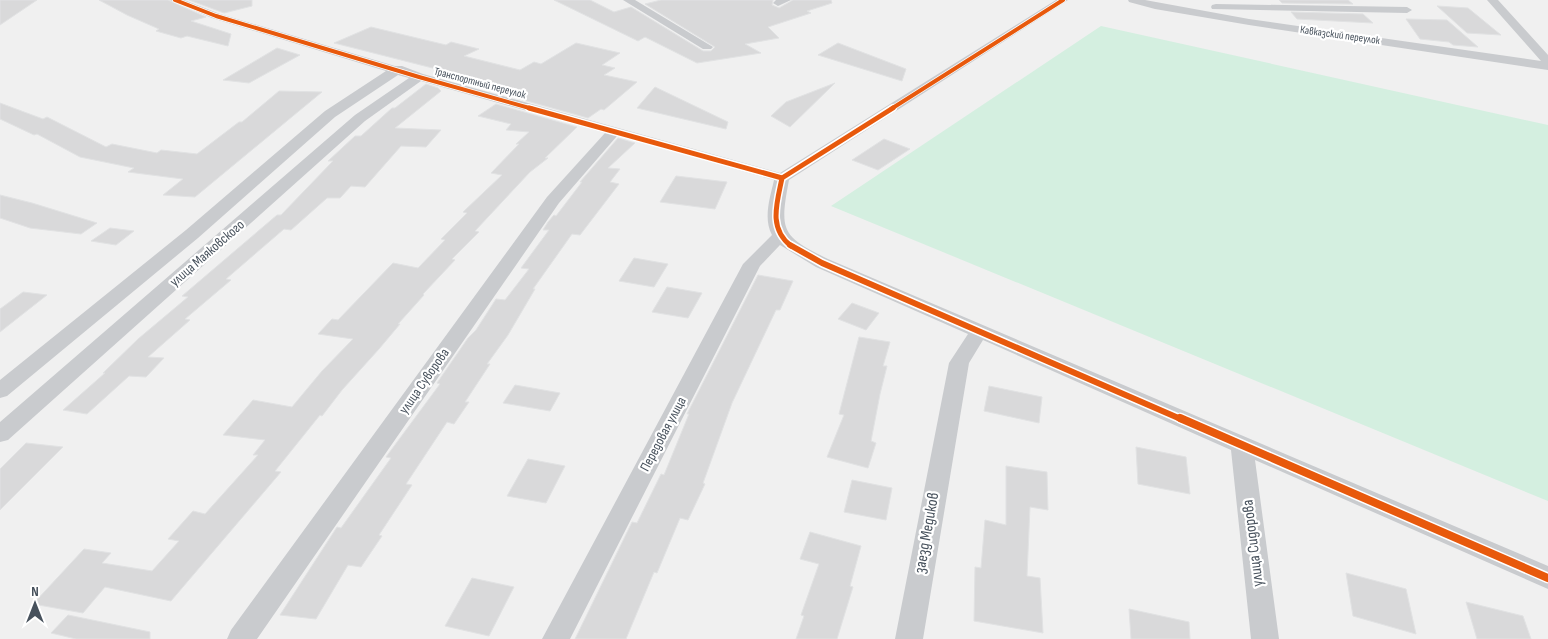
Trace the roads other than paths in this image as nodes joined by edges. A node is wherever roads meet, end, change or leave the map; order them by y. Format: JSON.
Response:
{"nodes":[{"id":1,"x":175,"y":0,"type":"edge"},
{"id":2,"x":649,"y":0,"type":"edge"},
{"id":3,"x":1063,"y":0,"type":"edge"},
{"id":4,"x":1133,"y":0,"type":"edge"},
{"id":5,"x":1492,"y":0,"type":"edge"},
{"id":6,"x":631,"y":2,"type":"edge"},
{"id":7,"x":1155,"y":6,"type":"junction"},
{"id":8,"x":1407,"y":10,"type":"dead end"},
{"id":9,"x":707,"y":47,"type":"dead end"},
{"id":10,"x":1548,"y":62,"type":"edge"},
{"id":11,"x":1548,"y":66,"type":"edge"},
{"id":12,"x":398,"y":69,"type":"junction"},
{"id":13,"x":419,"y":76,"type":"junction"},
{"id":14,"x":615,"y":130,"type":"junction"},
{"id":15,"x":782,"y":178,"type":"junction"},
{"id":16,"x":779,"y":237,"type":"junction"},
{"id":17,"x":979,"y":331,"type":"junction"},
{"id":18,"x":0,"y":391,"type":"edge"},
{"id":19,"x":0,"y":434,"type":"edge"},
{"id":20,"x":1242,"y":446,"type":"junction"},
{"id":21,"x":1548,"y":578,"type":"edge"},
{"id":22,"x":241,"y":639,"type":"edge"},
{"id":23,"x":556,"y":639,"type":"edge"},
{"id":24,"x":909,"y":639,"type":"edge"},
{"id":25,"x":1265,"y":639,"type":"edge"}],
"edges":[{"from":1,"to":12,"type":"street","name":"Транспортный переулок"},
{"from":2,"to":6,"type":"street"},
{"from":3,"to":15,"type":"street"},
{"from":4,"to":7,"type":"street","name":"Кавказский переулок"},
{"from":5,"to":10,"type":"street"},
{"from":6,"to":9,"type":"street"},
{"from":7,"to":8,"type":"street"},
{"from":7,"to":11,"type":"street","name":"Кавказский переулок"},
{"from":12,"to":13,"type":"street","name":"Транспортный переулок"},
{"from":12,"to":18,"type":"street","name":"улица Маяковского"},
{"from":13,"to":14,"type":"street","name":"Транспортный переулок"},
{"from":13,"to":19,"type":"street","name":"улица Маяковского"},
{"from":14,"to":15,"type":"street","name":"Транспортный переулок"},
{"from":14,"to":22,"type":"street","name":"улица Суворова"},
{"from":15,"to":16,"type":"street"},
{"from":16,"to":17,"type":"street"},
{"from":16,"to":23,"type":"street","name":"Передовая улица"},
{"from":17,"to":20,"type":"street"},
{"from":17,"to":24,"type":"street","name":"заезд Медиков"},
{"from":20,"to":21,"type":"street"},
{"from":20,"to":25,"type":"street","name":"улица Сидорова"}]}
